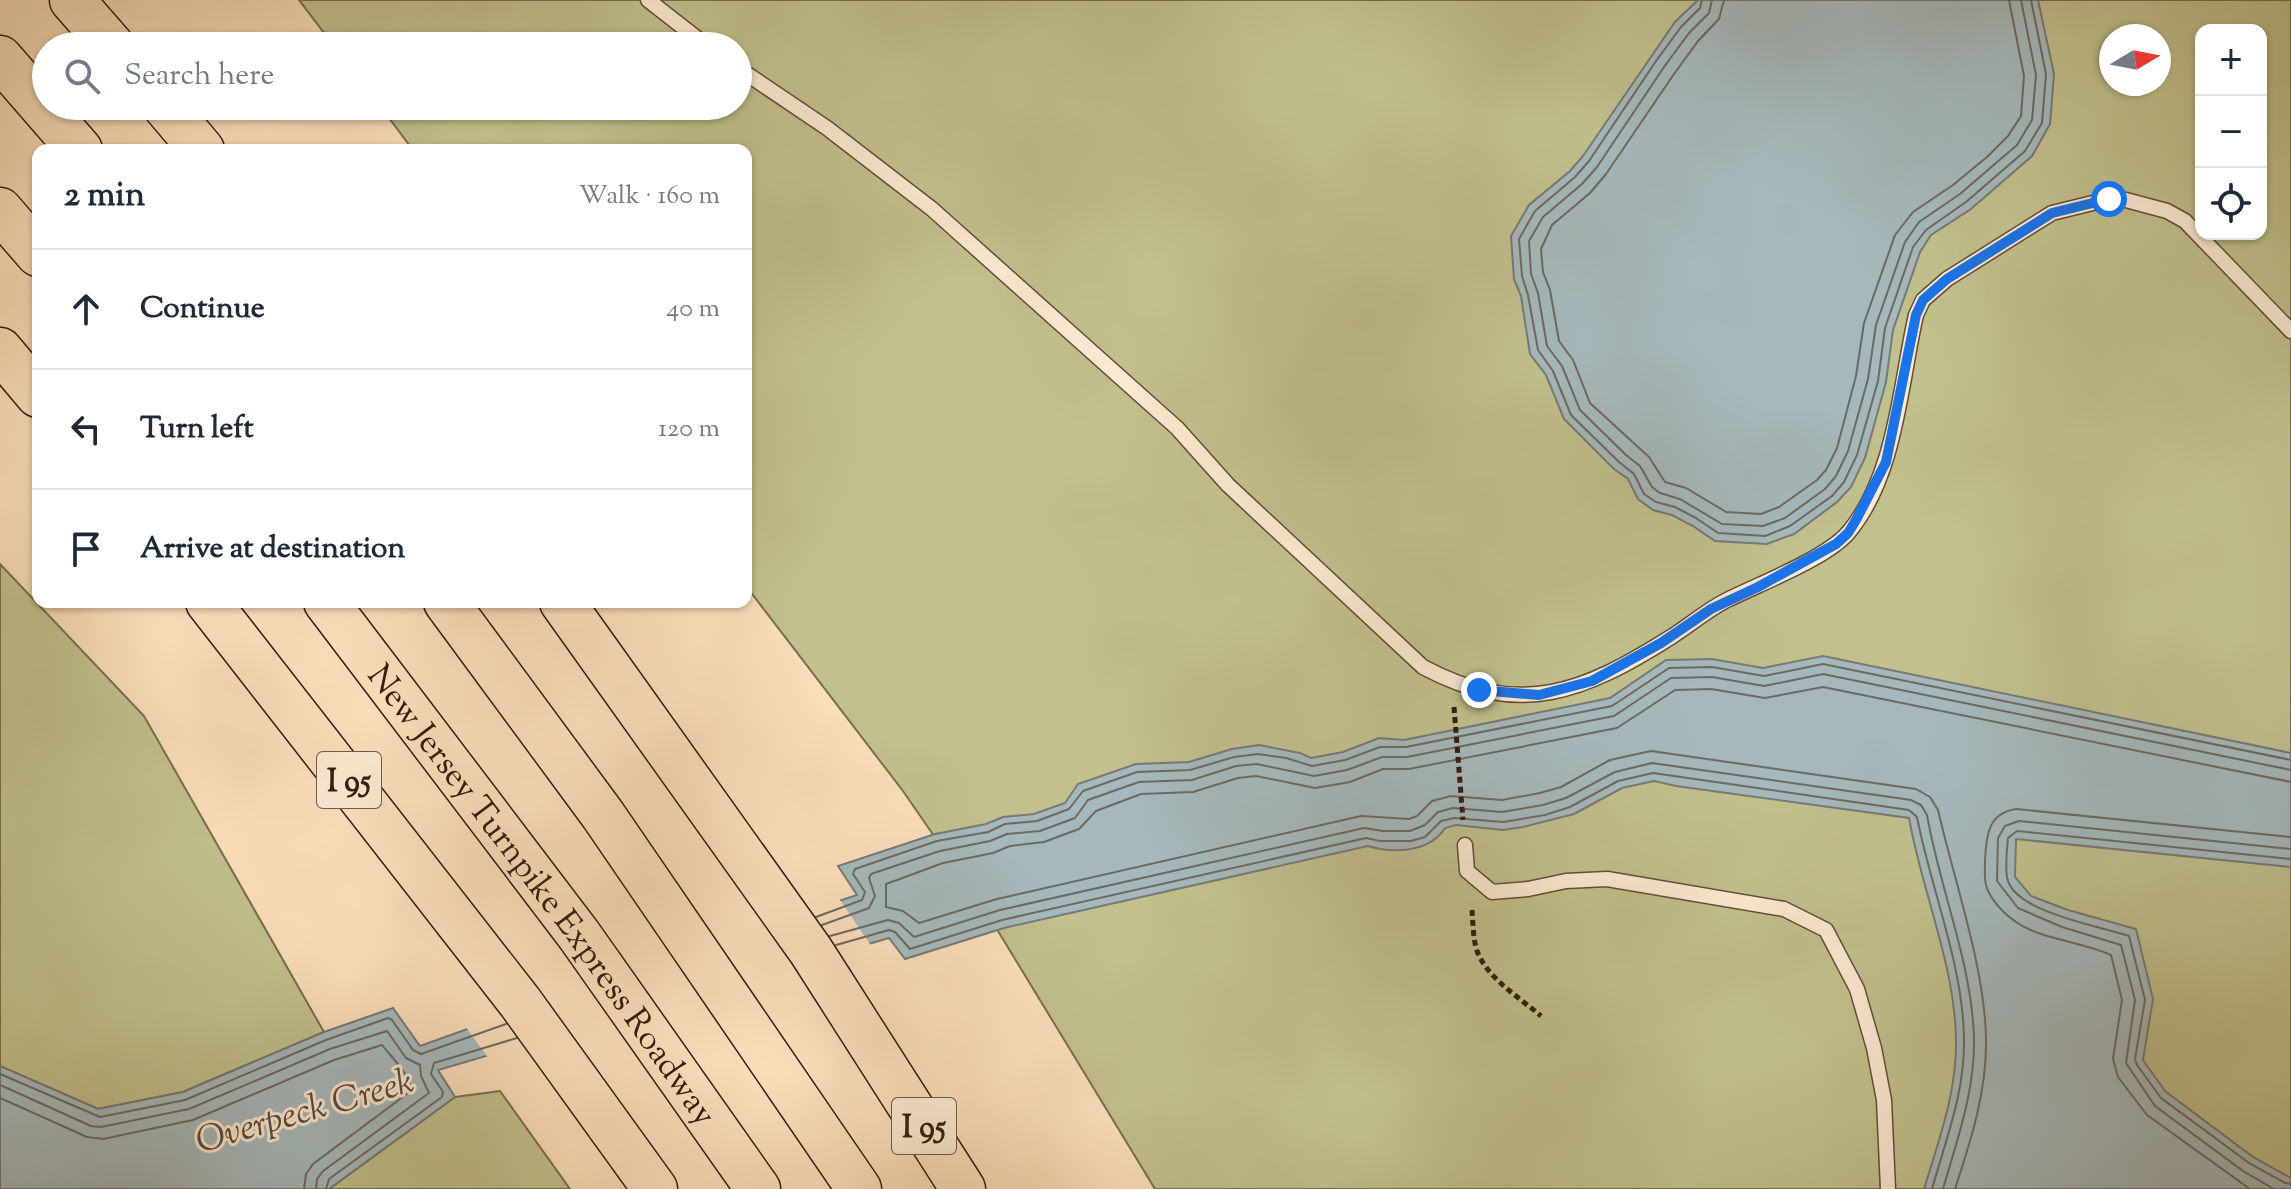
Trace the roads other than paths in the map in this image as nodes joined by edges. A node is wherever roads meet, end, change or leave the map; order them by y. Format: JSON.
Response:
{"nodes":[{"id":1,"x":72,"y":0,"type":"edge"},
{"id":2,"x":648,"y":0,"type":"edge"},
{"id":3,"x":100,"y":32,"type":"edge"},
{"id":4,"x":689,"y":32,"type":"edge"},
{"id":5,"x":0,"y":58,"type":"edge"},
{"id":6,"x":752,"y":77,"type":"edge"},
{"id":7,"x":32,"y":95,"type":"edge"},
{"id":8,"x":54,"y":120,"type":"edge"},
{"id":9,"x":177,"y":120,"type":"edge"},
{"id":10,"x":75,"y":144,"type":"edge"},
{"id":11,"x":197,"y":144,"type":"edge"},
{"id":12,"x":0,"y":210,"type":"edge"},
{"id":13,"x":32,"y":247,"type":"edge"},
{"id":14,"x":2291,"y":331,"type":"edge"},
{"id":15,"x":0,"y":350,"type":"edge"},
{"id":16,"x":32,"y":388,"type":"edge"},
{"id":17,"x":213,"y":608,"type":"edge"},
{"id":18,"x":331,"y":608,"type":"edge"},
{"id":19,"x":450,"y":608,"type":"edge"},
{"id":20,"x":566,"y":608,"type":"edge"},
{"id":21,"x":1465,"y":845,"type":"road end"},
{"id":22,"x":655,"y":1189,"type":"edge"},
{"id":23,"x":758,"y":1189,"type":"edge"},
{"id":24,"x":859,"y":1189,"type":"edge"},
{"id":25,"x":963,"y":1189,"type":"edge"},
{"id":26,"x":1888,"y":1189,"type":"edge"}],
"edges":[{"from":1,"to":3,"type":"highway"},
{"from":2,"to":4,"type":"lane"},
{"from":5,"to":7,"type":"highway"},
{"from":6,"to":14,"type":"lane"},
{"from":8,"to":10,"type":"highway"},
{"from":9,"to":11,"type":"highway"},
{"from":12,"to":13,"type":"highway"},
{"from":15,"to":16,"type":"highway"},
{"from":17,"to":22,"type":"highway","number":"I 95"},
{"from":18,"to":23,"type":"highway","name":"New Jersey Turnpike Express Roadway","number":"I 95"},
{"from":19,"to":24,"type":"highway","number":"I 95"},
{"from":20,"to":25,"type":"highway","number":"I 95"},
{"from":21,"to":26,"type":"lane"}]}
